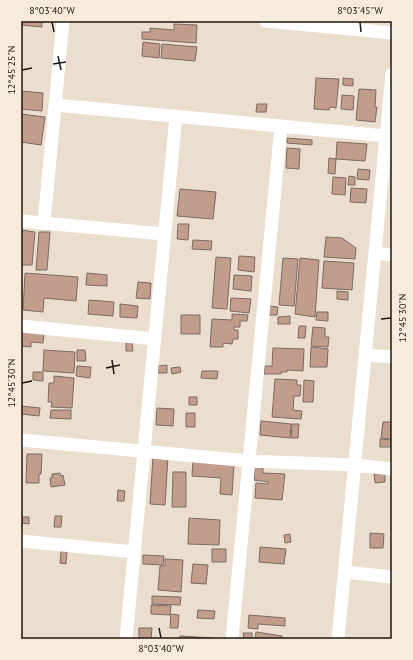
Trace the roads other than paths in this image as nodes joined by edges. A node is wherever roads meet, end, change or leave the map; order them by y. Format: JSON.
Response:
{"nodes":[{"id":1,"x":63,"y":21,"type":"edge"},
{"id":2,"x":266,"y":21,"type":"edge"},
{"id":3,"x":392,"y":33,"type":"edge"},
{"id":4,"x":392,"y":74,"type":"edge"},
{"id":5,"x":55,"y":105,"type":"junction"},
{"id":6,"x":176,"y":116,"type":"junction"},
{"id":7,"x":281,"y":126,"type":"junction"},
{"id":8,"x":386,"y":136,"type":"junction"},
{"id":9,"x":21,"y":221,"type":"edge"},
{"id":10,"x":44,"y":223,"type":"junction"},
{"id":11,"x":164,"y":234,"type":"junction"},
{"id":12,"x":375,"y":253,"type":"junction"},
{"id":13,"x":392,"y":255,"type":"edge"},
{"id":14,"x":21,"y":326,"type":"edge"},
{"id":15,"x":155,"y":338,"type":"junction"},
{"id":16,"x":365,"y":355,"type":"junction"},
{"id":17,"x":392,"y":357,"type":"edge"},
{"id":18,"x":21,"y":440,"type":"edge"},
{"id":19,"x":144,"y":451,"type":"junction"},
{"id":20,"x":249,"y":461,"type":"junction"},
{"id":21,"x":354,"y":465,"type":"junction"},
{"id":22,"x":392,"y":469,"type":"edge"},
{"id":23,"x":21,"y":541,"type":"edge"},
{"id":24,"x":134,"y":552,"type":"junction"},
{"id":25,"x":345,"y":572,"type":"junction"},
{"id":26,"x":392,"y":577,"type":"edge"},
{"id":27,"x":126,"y":639,"type":"edge"},
{"id":28,"x":232,"y":639,"type":"edge"},
{"id":29,"x":338,"y":639,"type":"edge"}],
"edges":[{"from":1,"to":5,"type":"street"},
{"from":2,"to":3,"type":"street"},
{"from":4,"to":8,"type":"street"},
{"from":5,"to":6,"type":"street"},
{"from":5,"to":10,"type":"street"},
{"from":6,"to":7,"type":"street"},
{"from":6,"to":11,"type":"street"},
{"from":7,"to":8,"type":"street"},
{"from":7,"to":20,"type":"street"},
{"from":8,"to":12,"type":"street"},
{"from":9,"to":10,"type":"street"},
{"from":10,"to":11,"type":"street"},
{"from":11,"to":15,"type":"street"},
{"from":12,"to":13,"type":"street"},
{"from":12,"to":16,"type":"street"},
{"from":14,"to":15,"type":"street"},
{"from":15,"to":19,"type":"street"},
{"from":16,"to":17,"type":"street"},
{"from":16,"to":21,"type":"street"},
{"from":18,"to":19,"type":"street"},
{"from":19,"to":20,"type":"street"},
{"from":19,"to":24,"type":"street"},
{"from":20,"to":21,"type":"street"},
{"from":20,"to":28,"type":"street"},
{"from":21,"to":22,"type":"street"},
{"from":21,"to":25,"type":"street"},
{"from":23,"to":24,"type":"street"},
{"from":24,"to":27,"type":"street"},
{"from":25,"to":26,"type":"street"},
{"from":25,"to":29,"type":"street"}]}
